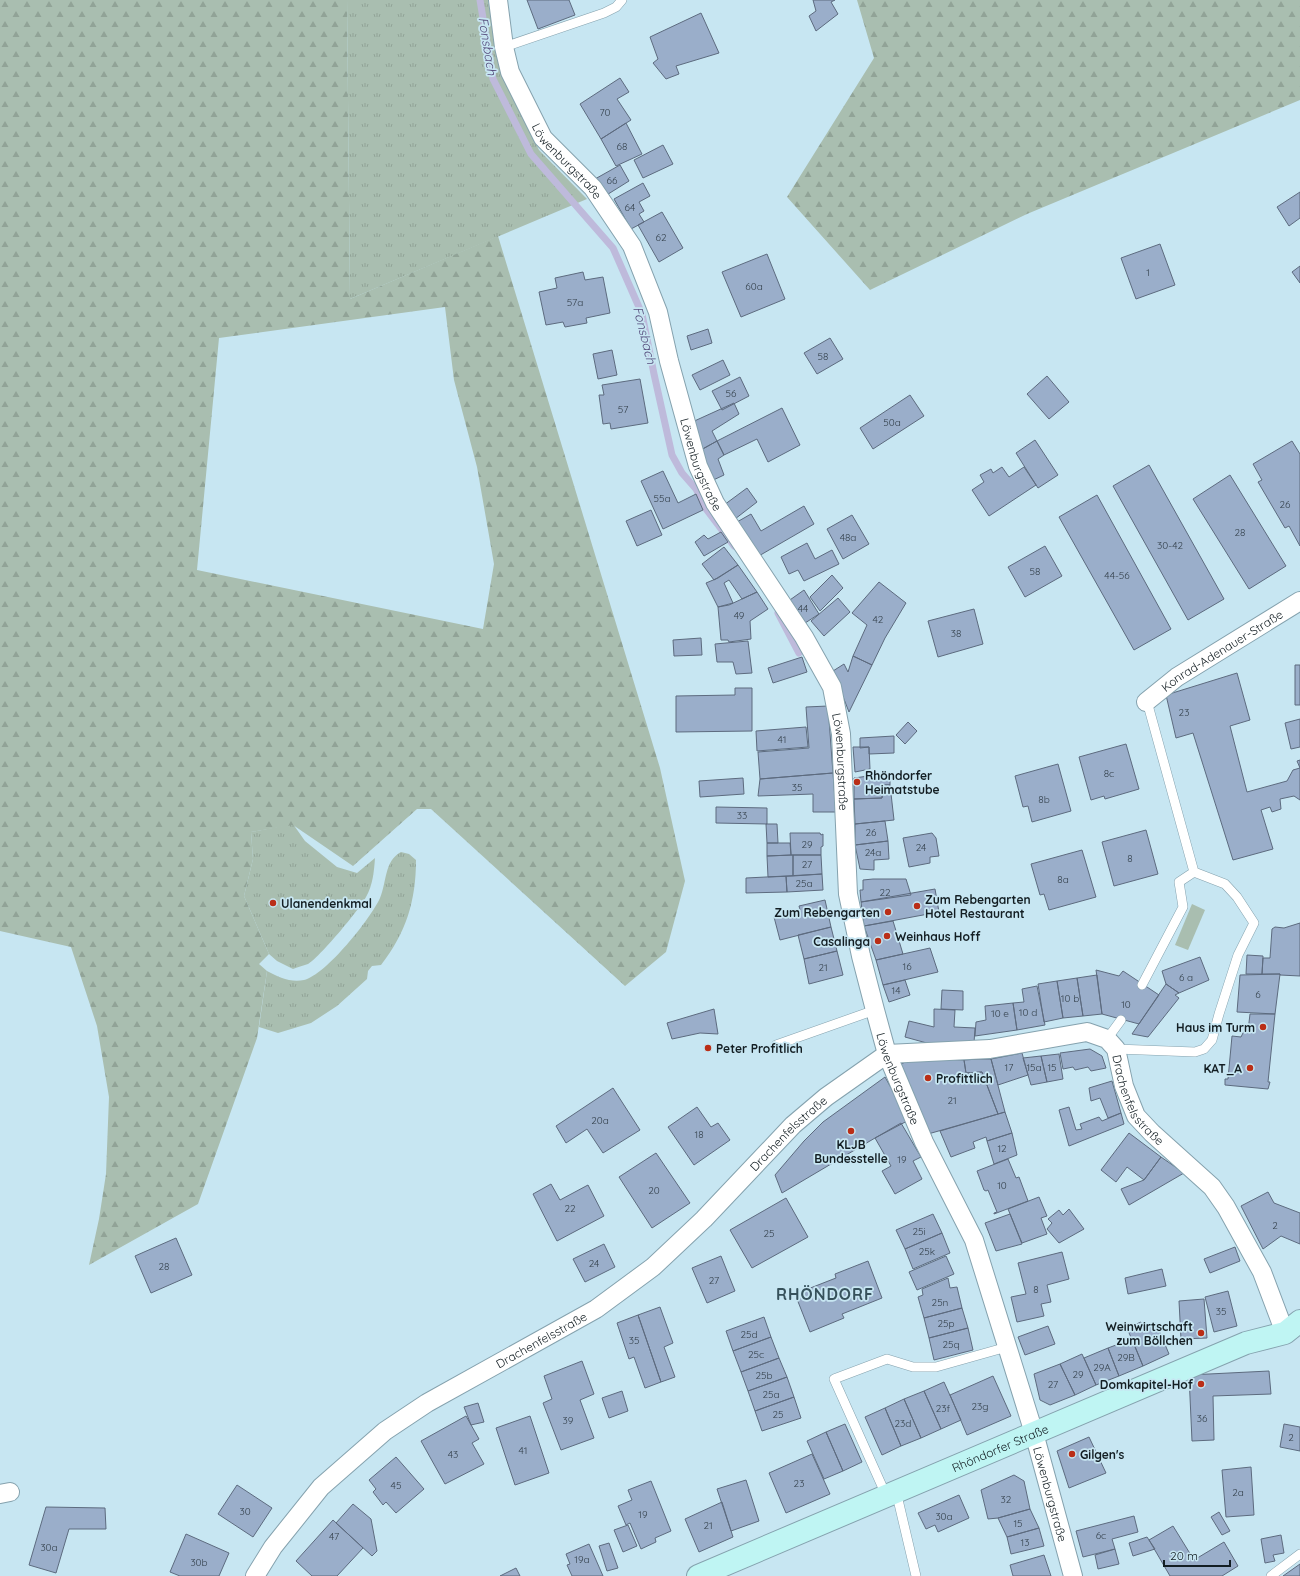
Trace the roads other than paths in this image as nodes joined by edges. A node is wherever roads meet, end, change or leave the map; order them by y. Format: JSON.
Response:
{"nodes":[{"id":1,"x":498,"y":0,"type":"edge"},
{"id":2,"x":622,"y":0,"type":"edge"},
{"id":3,"x":504,"y":47,"type":"junction"},
{"id":4,"x":1300,"y":601,"type":"edge"},
{"id":5,"x":1146,"y":702,"type":"joint"},
{"id":6,"x":1194,"y":872,"type":"junction"},
{"id":7,"x":1142,"y":985,"type":"dead end"},
{"id":8,"x":875,"y":1010,"type":"junction"},
{"id":9,"x":1121,"y":1020,"type":"dead end"},
{"id":10,"x":1111,"y":1044,"type":"junction"},
{"id":11,"x":776,"y":1045,"type":"dead end"},
{"id":12,"x":887,"y":1054,"type":"junction"},
{"id":13,"x":1295,"y":1330,"type":"edge"},
{"id":14,"x":1007,"y":1347,"type":"junction"},
{"id":15,"x":1034,"y":1433,"type":"junction"},
{"id":16,"x":891,"y":1493,"type":"junction"},
{"id":17,"x":1300,"y":1554,"type":"edge"},
{"id":18,"x":255,"y":1576,"type":"edge"},
{"id":19,"x":698,"y":1576,"type":"edge"},
{"id":20,"x":916,"y":1576,"type":"edge"},
{"id":21,"x":1073,"y":1576,"type":"edge"},
{"id":22,"x":1270,"y":1576,"type":"edge"}],
"edges":[{"from":1,"to":3,"type":"street","name":"Löwenburgstraße"},
{"from":2,"to":3,"type":"lane"},
{"from":3,"to":8,"type":"street","name":"Löwenburgstraße"},
{"from":4,"to":5,"type":"street","name":"Konrad-Adenauer-Straße"},
{"from":5,"to":6,"type":"lane"},
{"from":6,"to":7,"type":"lane"},
{"from":6,"to":10,"type":"lane"},
{"from":8,"to":11,"type":"lane"},
{"from":8,"to":12,"type":"street","name":"Löwenburgstraße"},
{"from":9,"to":10,"type":"lane"},
{"from":10,"to":12,"type":"street","name":"Drachenfelsstraße"},
{"from":10,"to":13,"type":"street","name":"Drachenfelsstraße"},
{"from":12,"to":14,"type":"street","name":"Löwenburgstraße"},
{"from":12,"to":18,"type":"street","name":"Drachenfelsstraße"},
{"from":13,"to":15,"type":"main road","name":"Rhöndorfer Straße"},
{"from":14,"to":15,"type":"street","name":"Löwenburgstraße"},
{"from":14,"to":16,"type":"lane"},
{"from":15,"to":16,"type":"main road","name":"Rhöndorfer Straße"},
{"from":15,"to":21,"type":"street","name":"Löwenburgstraße"},
{"from":16,"to":19,"type":"main road","name":"Rhöndorfer Straße"},
{"from":16,"to":20,"type":"lane"},
{"from":17,"to":22,"type":"lane"}]}
